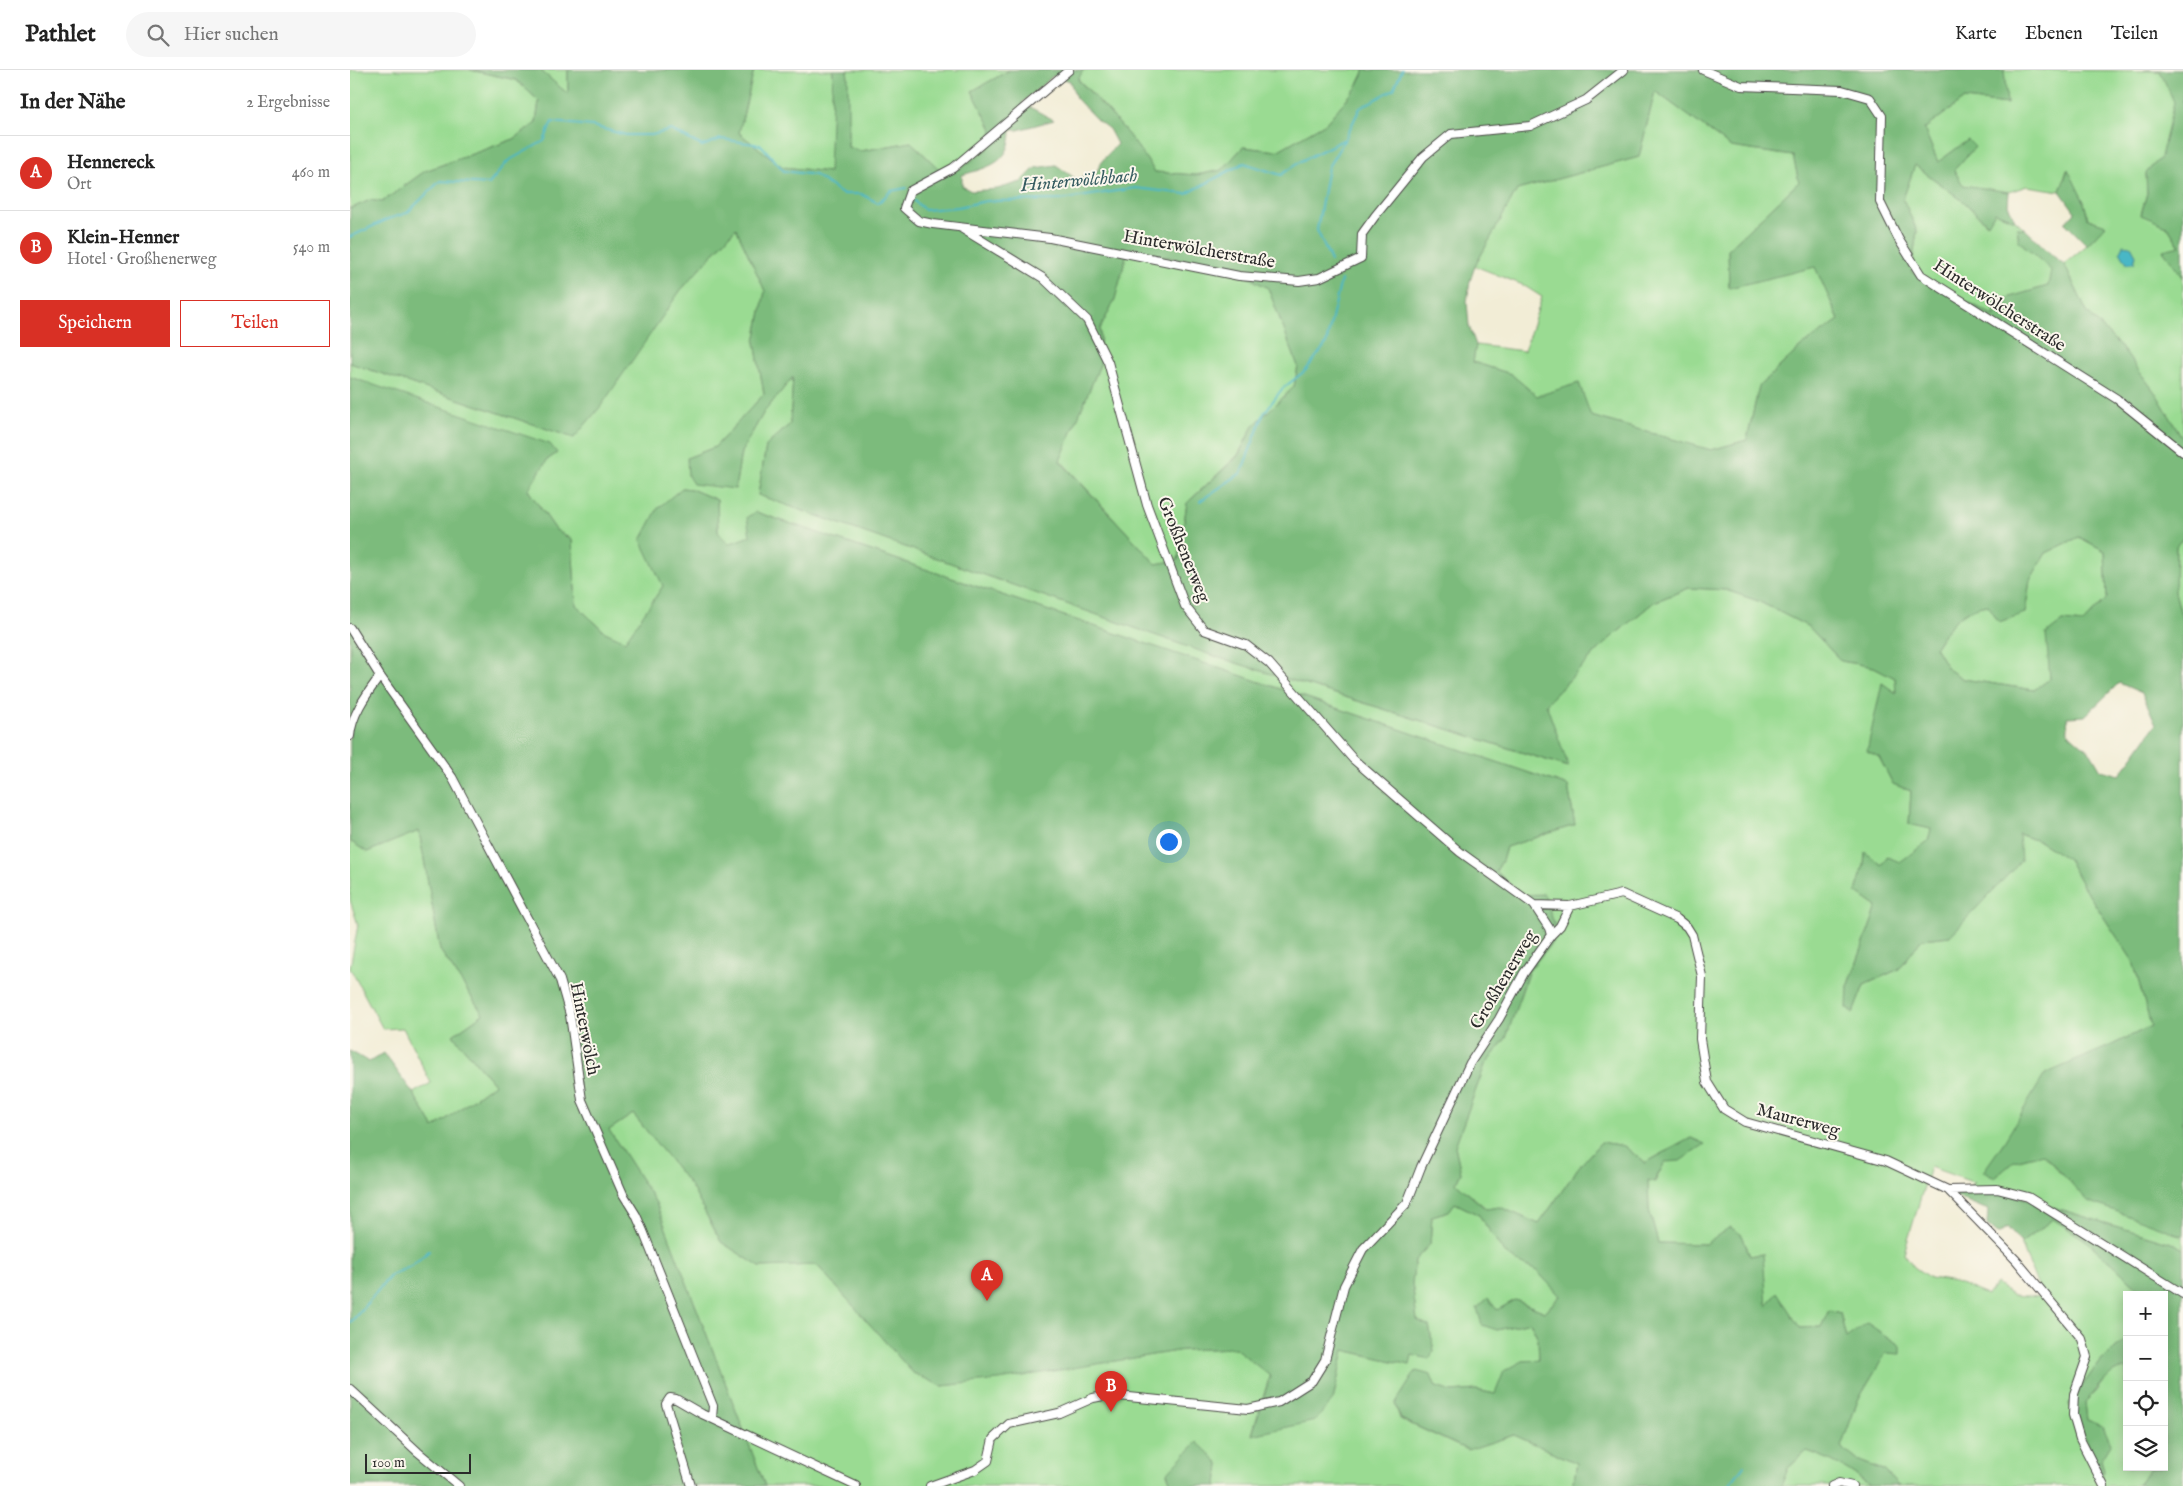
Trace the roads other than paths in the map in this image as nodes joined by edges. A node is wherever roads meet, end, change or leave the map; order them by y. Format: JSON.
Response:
{"nodes":[{"id":1,"x":1069,"y":70,"type":"edge"},
{"id":2,"x":1624,"y":70,"type":"edge"},
{"id":3,"x":1703,"y":70,"type":"edge"},
{"id":4,"x":961,"y":228,"type":"junction"},
{"id":5,"x":2183,"y":452,"type":"edge"},
{"id":6,"x":350,"y":628,"type":"edge"},
{"id":7,"x":380,"y":676,"type":"junction"},
{"id":8,"x":350,"y":736,"type":"edge"},
{"id":9,"x":1534,"y":906,"type":"junction"},
{"id":10,"x":1570,"y":906,"type":"junction"},
{"id":11,"x":1551,"y":935,"type":"junction"},
{"id":12,"x":1948,"y":1190,"type":"junction"},
{"id":13,"x":2183,"y":1294,"type":"edge"},
{"id":14,"x":350,"y":1389,"type":"edge"},
{"id":15,"x":712,"y":1418,"type":"junction"},
{"id":16,"x":459,"y":1486,"type":"edge"},
{"id":17,"x":691,"y":1486,"type":"edge"},
{"id":18,"x":856,"y":1486,"type":"edge"},
{"id":19,"x":930,"y":1486,"type":"edge"},
{"id":20,"x":1832,"y":1486,"type":"edge"},
{"id":21,"x":1852,"y":1486,"type":"edge"},
{"id":22,"x":2104,"y":1486,"type":"edge"}],
"edges":[{"from":1,"to":4,"type":"street","name":"Hinterwölcherstraße"},
{"from":2,"to":4,"type":"street","name":"Hinterwölcherstraße"},
{"from":3,"to":5,"type":"street","name":"Hinterwölcherstraße"},
{"from":4,"to":9,"type":"street","name":"Großhenerweg"},
{"from":6,"to":7,"type":"street","name":"Hinterwölch"},
{"from":7,"to":8,"type":"street"},
{"from":7,"to":15,"type":"street","name":"Hinterwölch"},
{"from":9,"to":10,"type":"street","name":"Maurerweg"},
{"from":9,"to":11,"type":"street","name":"Großhenerweg"},
{"from":10,"to":11,"type":"street"},
{"from":10,"to":12,"type":"street","name":"Maurerweg"},
{"from":11,"to":19,"type":"street","name":"Großhenerweg"},
{"from":12,"to":13,"type":"street","name":"Maurerweg"},
{"from":12,"to":22,"type":"street"},
{"from":14,"to":16,"type":"street"},
{"from":15,"to":17,"type":"street"},
{"from":15,"to":18,"type":"street"},
{"from":20,"to":21,"type":"street"}]}
